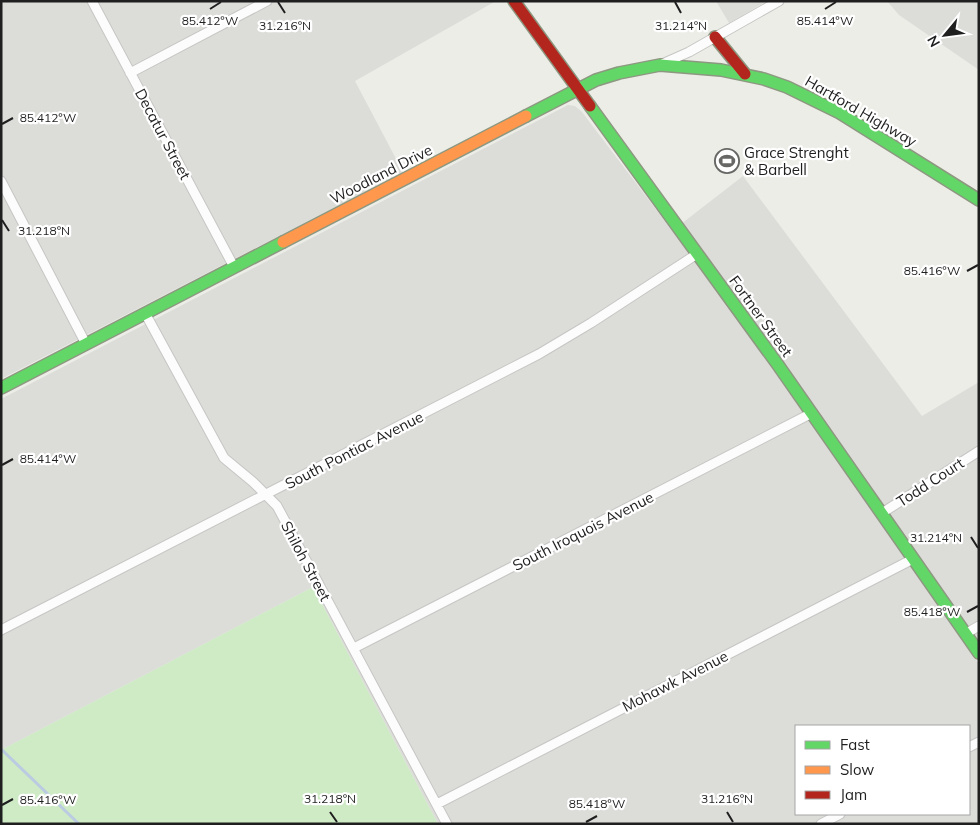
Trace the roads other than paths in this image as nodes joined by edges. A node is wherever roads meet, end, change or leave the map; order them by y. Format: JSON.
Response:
{"nodes":[{"id":1,"x":92,"y":1,"type":"edge"},
{"id":2,"x":267,"y":1,"type":"edge"},
{"id":3,"x":514,"y":1,"type":"edge"},
{"id":4,"x":779,"y":1,"type":"edge"},
{"id":5,"x":716,"y":37,"type":"junction"},
{"id":6,"x":660,"y":65,"type":"junction"},
{"id":7,"x":130,"y":72,"type":"junction"},
{"id":8,"x":745,"y":74,"type":"junction"},
{"id":9,"x":578,"y":89,"type":"junction"},
{"id":10,"x":1,"y":181,"type":"edge"},
{"id":11,"x":5,"y":197,"type":"edge"},
{"id":12,"x":979,"y":200,"type":"edge"},
{"id":13,"x":697,"y":254,"type":"junction"},
{"id":14,"x":234,"y":267,"type":"junction"},
{"id":15,"x":145,"y":313,"type":"junction"},
{"id":16,"x":86,"y":344,"type":"junction"},
{"id":17,"x":1,"y":388,"type":"edge"},
{"id":18,"x":812,"y":413,"type":"junction"},
{"id":19,"x":979,"y":451,"type":"edge"},
{"id":20,"x":266,"y":495,"type":"junction"},
{"id":21,"x":882,"y":513,"type":"junction"},
{"id":22,"x":913,"y":559,"type":"junction"},
{"id":23,"x":979,"y":626,"type":"edge"},
{"id":24,"x":1,"y":630,"type":"edge"},
{"id":25,"x":966,"y":634,"type":"junction"},
{"id":26,"x":354,"y":648,"type":"junction"},
{"id":27,"x":979,"y":652,"type":"edge"},
{"id":28,"x":437,"y":804,"type":"junction"},
{"id":29,"x":838,"y":815,"type":"edge"},
{"id":30,"x":447,"y":824,"type":"edge"},
{"id":31,"x":820,"y":824,"type":"edge"}],
"edges":[{"from":1,"to":7,"type":"street","name":"Decatur Street"},
{"from":2,"to":7,"type":"street"},
{"from":3,"to":9,"type":"main road","name":"Fortner Street"},
{"from":4,"to":5,"type":"street","name":"Woodland Drive"},
{"from":5,"to":6,"type":"street","name":"Woodland Drive"},
{"from":5,"to":8,"type":"main road"},
{"from":6,"to":8,"type":"main road","name":"Hartford Highway"},
{"from":6,"to":9,"type":"main road","name":"Woodland Drive"},
{"from":7,"to":14,"type":"street","name":"Decatur Street"},
{"from":8,"to":12,"type":"main road","name":"Hartford Highway"},
{"from":9,"to":13,"type":"main road","name":"Fortner Street"},
{"from":9,"to":14,"type":"main road","name":"Woodland Drive"},
{"from":10,"to":11,"type":"street"},
{"from":11,"to":16,"type":"street"},
{"from":13,"to":18,"type":"main road","name":"Fortner Street"},
{"from":13,"to":20,"type":"street","name":"South Pontiac Avenue"},
{"from":14,"to":15,"type":"main road","name":"Woodland Drive"},
{"from":15,"to":16,"type":"main road","name":"Woodland Drive"},
{"from":15,"to":20,"type":"street","name":"Shiloh Street"},
{"from":16,"to":17,"type":"main road","name":"Woodland Drive"},
{"from":18,"to":21,"type":"main road","name":"Fortner Street"},
{"from":18,"to":26,"type":"street","name":"South Iroquois Avenue"},
{"from":19,"to":21,"type":"street","name":"Todd Court"},
{"from":20,"to":24,"type":"street","name":"South Pontiac Avenue"},
{"from":20,"to":26,"type":"street","name":"Shiloh Street"},
{"from":21,"to":22,"type":"main road","name":"Fortner Street"},
{"from":22,"to":25,"type":"main road","name":"Fortner Street"},
{"from":22,"to":28,"type":"street","name":"Mohawk Avenue"},
{"from":23,"to":25,"type":"street"},
{"from":25,"to":27,"type":"main road","name":"Fortner Street"},
{"from":26,"to":28,"type":"street","name":"Shiloh Street"},
{"from":28,"to":30,"type":"street","name":"Shiloh Street"},
{"from":29,"to":31,"type":"street"}]}
